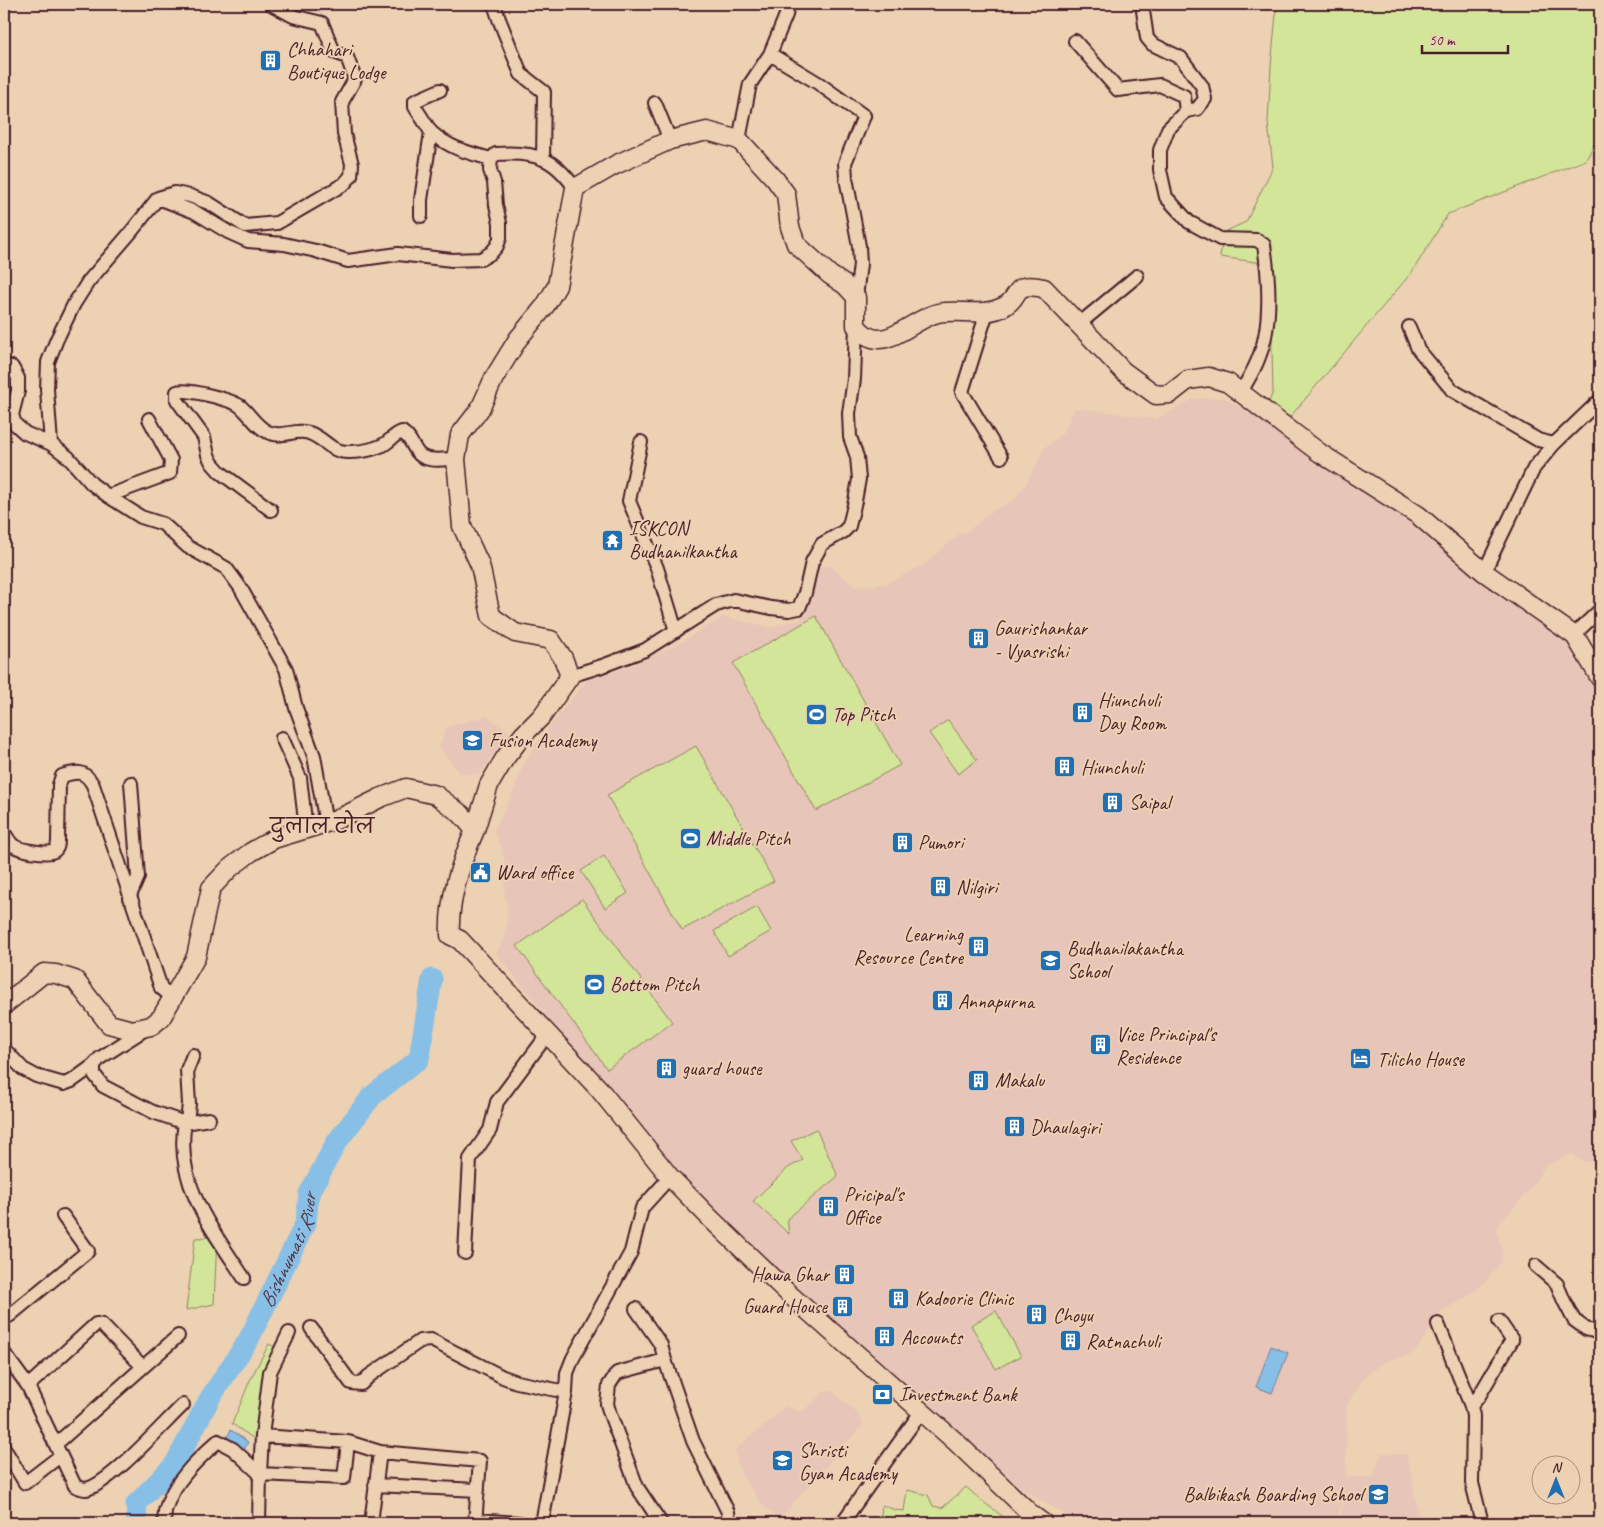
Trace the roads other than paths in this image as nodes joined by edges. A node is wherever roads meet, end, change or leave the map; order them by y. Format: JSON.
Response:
{"nodes":[{"id":1,"x":271,"y":4,"type":"edge"},
{"id":2,"x":494,"y":4,"type":"edge"},
{"id":3,"x":788,"y":4,"type":"edge"},
{"id":4,"x":1142,"y":4,"type":"edge"},
{"id":5,"x":1075,"y":41,"type":"dead end"},
{"id":6,"x":770,"y":54,"type":"junction"},
{"id":7,"x":440,"y":90,"type":"dead end"},
{"id":8,"x":655,"y":103,"type":"dead end"},
{"id":9,"x":1186,"y":111,"type":"junction"},
{"id":10,"x":431,"y":132,"type":"junction"},
{"id":11,"x":670,"y":140,"type":"junction"},
{"id":12,"x":739,"y":140,"type":"junction"},
{"id":13,"x":491,"y":159,"type":"junction"},
{"id":14,"x":543,"y":159,"type":"junction"},
{"id":15,"x":575,"y":188,"type":"junction"},
{"id":16,"x":158,"y":198,"type":"junction"},
{"id":17,"x":421,"y":216,"type":"dead end"},
{"id":18,"x":1137,"y":276,"type":"dead end"},
{"id":19,"x":856,"y":297,"type":"junction"},
{"id":20,"x":987,"y":312,"type":"junction"},
{"id":21,"x":1079,"y":324,"type":"junction"},
{"id":22,"x":856,"y":326,"type":"junction"},
{"id":23,"x":1409,"y":327,"type":"dead end"},
{"id":24,"x":4,"y":365,"type":"edge"},
{"id":25,"x":1241,"y":392,"type":"junction"},
{"id":26,"x":1600,"y":400,"type":"edge"},
{"id":27,"x":149,"y":419,"type":"dead end"},
{"id":28,"x":641,"y":442,"type":"dead end"},
{"id":29,"x":51,"y":444,"type":"junction"},
{"id":30,"x":1554,"y":444,"type":"junction"},
{"id":31,"x":1002,"y":457,"type":"dead end"},
{"id":32,"x":456,"y":459,"type":"junction"},
{"id":33,"x":108,"y":496,"type":"junction"},
{"id":34,"x":270,"y":510,"type":"dead end"},
{"id":35,"x":1484,"y":572,"type":"junction"},
{"id":36,"x":1600,"y":610,"type":"edge"},
{"id":37,"x":676,"y":631,"type":"junction"},
{"id":38,"x":1575,"y":636,"type":"junction"},
{"id":39,"x":570,"y":676,"type":"junction"},
{"id":40,"x":1600,"y":678,"type":"edge"},
{"id":41,"x":282,"y":738,"type":"dead end"},
{"id":42,"x":131,"y":783,"type":"dead end"},
{"id":43,"x":326,"y":824,"type":"junction"},
{"id":44,"x":306,"y":829,"type":"junction"},
{"id":45,"x":475,"y":830,"type":"junction"},
{"id":46,"x":4,"y":833,"type":"edge"},
{"id":47,"x":129,"y":898,"type":"junction"},
{"id":48,"x":173,"y":998,"type":"junction"},
{"id":49,"x":4,"y":1005,"type":"edge"},
{"id":50,"x":151,"y":1026,"type":"junction"},
{"id":51,"x":548,"y":1034,"type":"junction"},
{"id":52,"x":4,"y":1049,"type":"edge"},
{"id":53,"x":193,"y":1055,"type":"dead end"},
{"id":54,"x":94,"y":1065,"type":"junction"},
{"id":55,"x":208,"y":1119,"type":"dead end"},
{"id":56,"x":186,"y":1122,"type":"junction"},
{"id":57,"x":670,"y":1176,"type":"junction"},
{"id":58,"x":63,"y":1216,"type":"dead end"},
{"id":59,"x":465,"y":1254,"type":"dead end"},
{"id":60,"x":1536,"y":1266,"type":"dead end"},
{"id":61,"x":244,"y":1278,"type":"dead end"},
{"id":62,"x":636,"y":1309,"type":"dead end"},
{"id":63,"x":5,"y":1316,"type":"edge"},
{"id":64,"x":1499,"y":1322,"type":"dead end"},
{"id":65,"x":1438,"y":1324,"type":"dead end"},
{"id":66,"x":311,"y":1328,"type":"dead end"},
{"id":67,"x":289,"y":1333,"type":"dead end"},
{"id":68,"x":1600,"y":1333,"type":"edge"},
{"id":69,"x":178,"y":1336,"type":"dead end"},
{"id":70,"x":4,"y":1353,"type":"edge"},
{"id":71,"x":665,"y":1360,"type":"junction"},
{"id":72,"x":143,"y":1367,"type":"junction"},
{"id":73,"x":28,"y":1386,"type":"junction"},
{"id":74,"x":566,"y":1392,"type":"junction"},
{"id":75,"x":183,"y":1404,"type":"dead end"},
{"id":76,"x":1471,"y":1406,"type":"junction"},
{"id":77,"x":921,"y":1412,"type":"junction"},
{"id":78,"x":262,"y":1436,"type":"junction"},
{"id":79,"x":348,"y":1442,"type":"junction"},
{"id":80,"x":4,"y":1448,"type":"edge"},
{"id":81,"x":58,"y":1450,"type":"junction"},
{"id":82,"x":380,"y":1452,"type":"junction"},
{"id":83,"x":260,"y":1474,"type":"junction"},
{"id":84,"x":375,"y":1485,"type":"junction"},
{"id":85,"x":478,"y":1490,"type":"junction"},
{"id":86,"x":475,"y":1521,"type":"edge"},
{"id":87,"x":164,"y":1523,"type":"edge"},
{"id":88,"x":259,"y":1523,"type":"edge"},
{"id":89,"x":371,"y":1523,"type":"edge"},
{"id":90,"x":520,"y":1523,"type":"edge"},
{"id":91,"x":542,"y":1523,"type":"edge"},
{"id":92,"x":661,"y":1523,"type":"edge"},
{"id":93,"x":729,"y":1523,"type":"edge"},
{"id":94,"x":842,"y":1523,"type":"edge"},
{"id":95,"x":1043,"y":1523,"type":"edge"},
{"id":96,"x":1482,"y":1523,"type":"edge"}],
"edges":[{"from":1,"to":16,"type":"street"},
{"from":2,"to":14,"type":"street"},
{"from":3,"to":6,"type":"street"},
{"from":4,"to":9,"type":"street"},
{"from":5,"to":9,"type":"street"},
{"from":6,"to":12,"type":"street"},
{"from":6,"to":19,"type":"street"},
{"from":7,"to":10,"type":"street"},
{"from":8,"to":11,"type":"street"},
{"from":9,"to":25,"type":"street"},
{"from":10,"to":13,"type":"street"},
{"from":10,"to":17,"type":"street"},
{"from":11,"to":12,"type":"street"},
{"from":11,"to":15,"type":"street"},
{"from":12,"to":19,"type":"street"},
{"from":13,"to":14,"type":"street"},
{"from":13,"to":16,"type":"street"},
{"from":14,"to":15,"type":"street"},
{"from":15,"to":32,"type":"street"},
{"from":16,"to":29,"type":"street"},
{"from":18,"to":21,"type":"street"},
{"from":19,"to":22,"type":"street"},
{"from":20,"to":21,"type":"street"},
{"from":20,"to":22,"type":"street"},
{"from":20,"to":31,"type":"street"},
{"from":21,"to":25,"type":"street"},
{"from":22,"to":37,"type":"street"},
{"from":23,"to":30,"type":"street"},
{"from":24,"to":29,"type":"street"},
{"from":25,"to":35,"type":"street"},
{"from":26,"to":30,"type":"street"},
{"from":27,"to":33,"type":"street"},
{"from":28,"to":37,"type":"street"},
{"from":29,"to":33,"type":"street"},
{"from":30,"to":35,"type":"street"},
{"from":32,"to":34,"type":"street"},
{"from":32,"to":39,"type":"street"},
{"from":33,"to":43,"type":"street"},
{"from":35,"to":38,"type":"street"},
{"from":36,"to":38,"type":"street"},
{"from":37,"to":39,"type":"street"},
{"from":38,"to":40,"type":"street"},
{"from":39,"to":45,"type":"street"},
{"from":41,"to":44,"type":"street"},
{"from":42,"to":47,"type":"street"},
{"from":43,"to":44,"type":"street"},
{"from":43,"to":45,"type":"street"},
{"from":44,"to":48,"type":"street"},
{"from":45,"to":51,"type":"street"},
{"from":46,"to":47,"type":"street"},
{"from":47,"to":48,"type":"street"},
{"from":48,"to":50,"type":"street"},
{"from":49,"to":50,"type":"street"},
{"from":50,"to":54,"type":"street"},
{"from":51,"to":57,"type":"street"},
{"from":51,"to":59,"type":"street"},
{"from":52,"to":54,"type":"street"},
{"from":53,"to":56,"type":"street"},
{"from":54,"to":56,"type":"street"},
{"from":55,"to":56,"type":"street"},
{"from":56,"to":61,"type":"street"},
{"from":57,"to":74,"type":"street"},
{"from":57,"to":77,"type":"street"},
{"from":58,"to":63,"type":"street"},
{"from":60,"to":68,"type":"street"},
{"from":62,"to":71,"type":"street"},
{"from":64,"to":76,"type":"street"},
{"from":65,"to":76,"type":"street"},
{"from":66,"to":74,"type":"street"},
{"from":67,"to":78,"type":"street"},
{"from":69,"to":72,"type":"street"},
{"from":70,"to":73,"type":"street"},
{"from":71,"to":92,"type":"street"},
{"from":71,"to":93,"type":"street"},
{"from":72,"to":73,"type":"street"},
{"from":72,"to":81,"type":"street"},
{"from":73,"to":81,"type":"street"},
{"from":74,"to":91,"type":"street"},
{"from":75,"to":81,"type":"street"},
{"from":76,"to":96,"type":"street"},
{"from":77,"to":94,"type":"street"},
{"from":77,"to":95,"type":"street"},
{"from":78,"to":79,"type":"street"},
{"from":78,"to":83,"type":"street"},
{"from":79,"to":82,"type":"street"},
{"from":79,"to":83,"type":"street"},
{"from":80,"to":81,"type":"street"},
{"from":82,"to":84,"type":"street"},
{"from":82,"to":85,"type":"street"},
{"from":83,"to":87,"type":"street"},
{"from":83,"to":88,"type":"street"},
{"from":84,"to":85,"type":"street"},
{"from":84,"to":89,"type":"street"},
{"from":85,"to":86,"type":"street"},
{"from":86,"to":90,"type":"street"}]}
